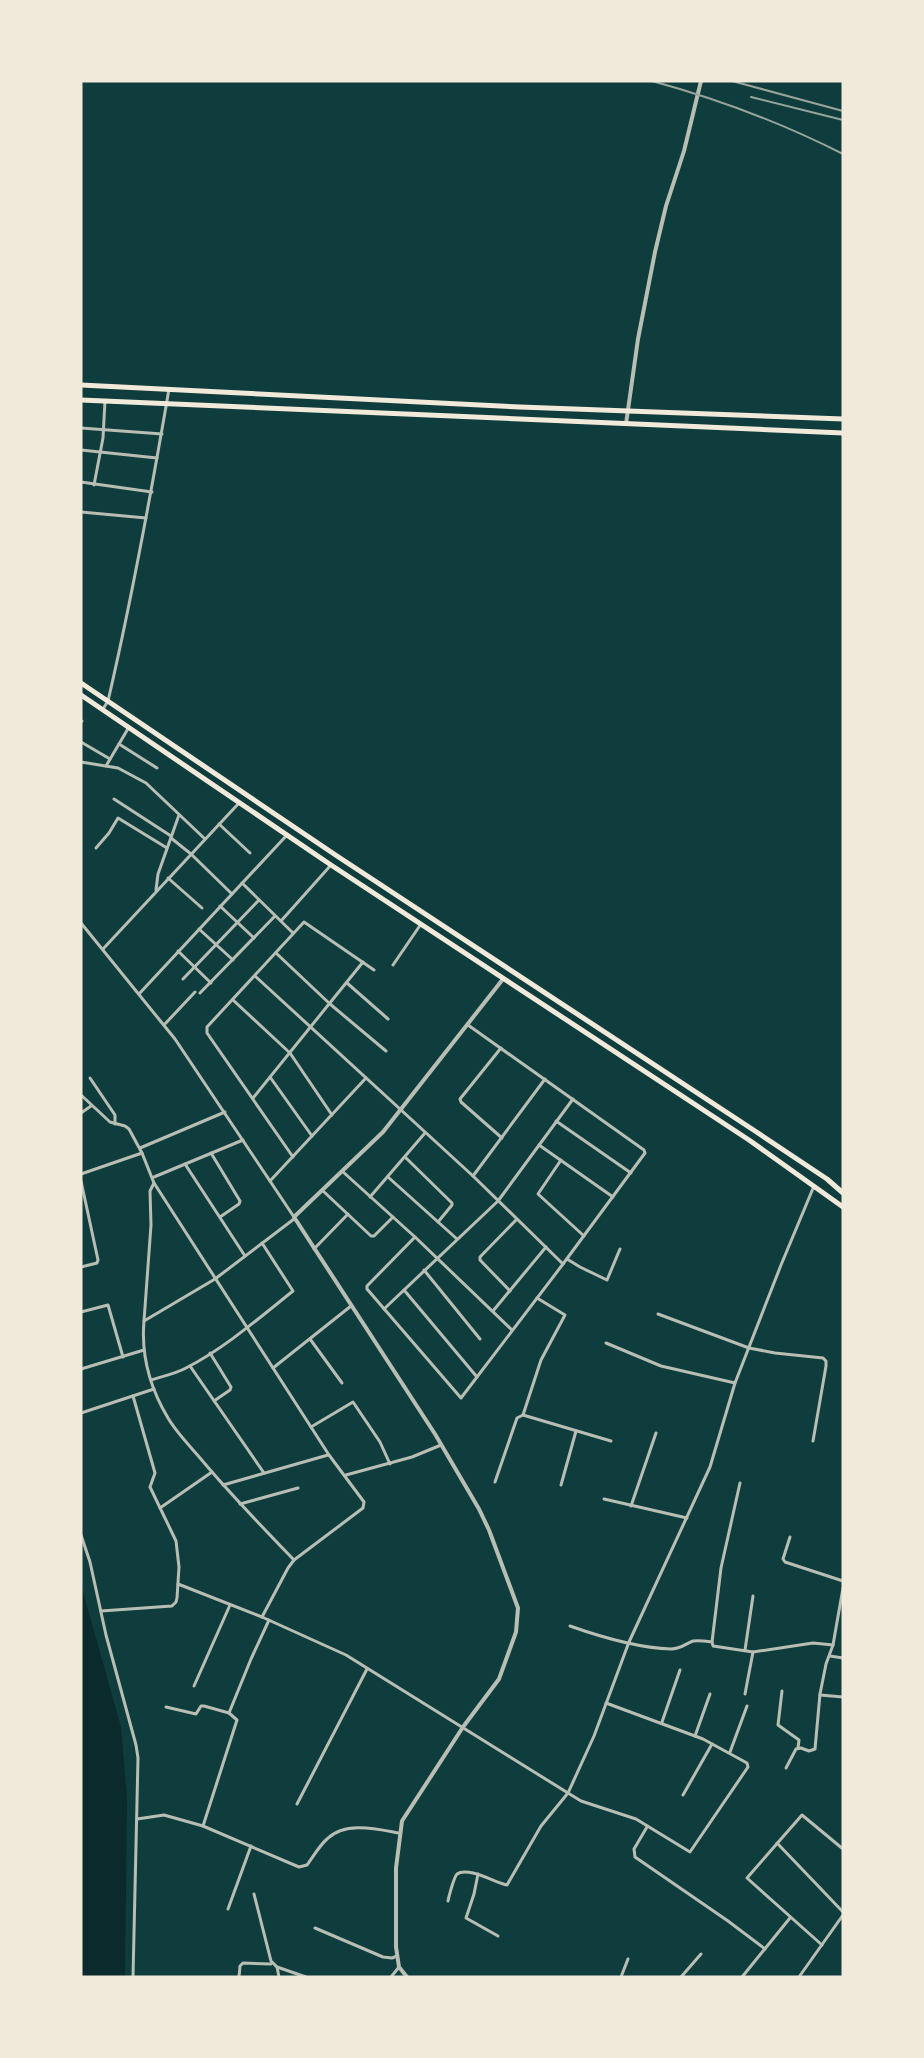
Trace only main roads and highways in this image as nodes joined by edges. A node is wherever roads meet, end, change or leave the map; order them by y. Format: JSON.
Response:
{"nodes":[{"id":1,"x":81,"y":385,"type":"edge"},
{"id":2,"x":81,"y":400,"type":"edge"},
{"id":3,"x":843,"y":419,"type":"edge"},
{"id":4,"x":843,"y":433,"type":"edge"},
{"id":5,"x":81,"y":683,"type":"edge"},
{"id":6,"x":81,"y":695,"type":"edge"},
{"id":7,"x":843,"y":1193,"type":"edge"},
{"id":8,"x":843,"y":1207,"type":"edge"}],
"edges":[{"from":1,"to":3,"type":"main road"},
{"from":2,"to":4,"type":"main road"},
{"from":5,"to":7,"type":"main road"},
{"from":6,"to":8,"type":"main road"}]}
